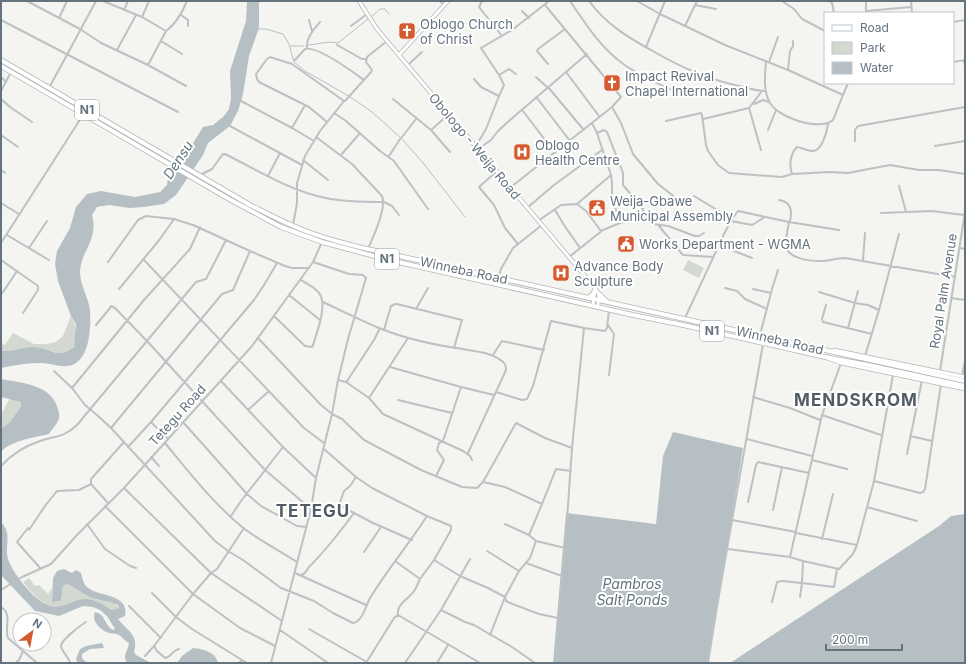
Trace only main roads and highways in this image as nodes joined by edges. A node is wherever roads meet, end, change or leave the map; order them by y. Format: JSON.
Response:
{"nodes":[{"id":1,"x":1,"y":60,"type":"edge"},
{"id":2,"x":1,"y":66,"type":"edge"},
{"id":3,"x":510,"y":280,"type":"junction"},
{"id":4,"x":509,"y":286,"type":"junction"},
{"id":5,"x":595,"y":289,"type":"road end"},
{"id":6,"x":599,"y":294,"type":"road end"},
{"id":7,"x":588,"y":298,"type":"junction"},
{"id":8,"x":608,"y":303,"type":"junction"},
{"id":9,"x":729,"y":329,"type":"junction"},
{"id":10,"x":730,"y":335,"type":"junction"},
{"id":11,"x":965,"y":381,"type":"edge"},
{"id":12,"x":965,"y":386,"type":"edge"}],
"edges":[{"from":1,"to":3,"type":"highway","name":"Winneba Road","number":"N1"},
{"from":2,"to":4,"type":"highway","name":"Winneba Road","number":"N1"},
{"from":3,"to":4,"type":"highway"},
{"from":3,"to":7,"type":"highway","name":"Winneba Road","number":"N1"},
{"from":4,"to":10,"type":"highway","name":"Winneba Road","number":"N1"},
{"from":5,"to":7,"type":"highway"},
{"from":6,"to":8,"type":"highway"},
{"from":7,"to":8,"type":"highway","name":"Winneba Road","number":"N1"},
{"from":8,"to":9,"type":"highway","name":"Winneba Road","number":"N1"},
{"from":9,"to":10,"type":"highway"},
{"from":9,"to":11,"type":"highway","name":"Winneba Road","number":"N1"},
{"from":10,"to":12,"type":"highway","name":"Winneba Road","number":"N1"}]}
